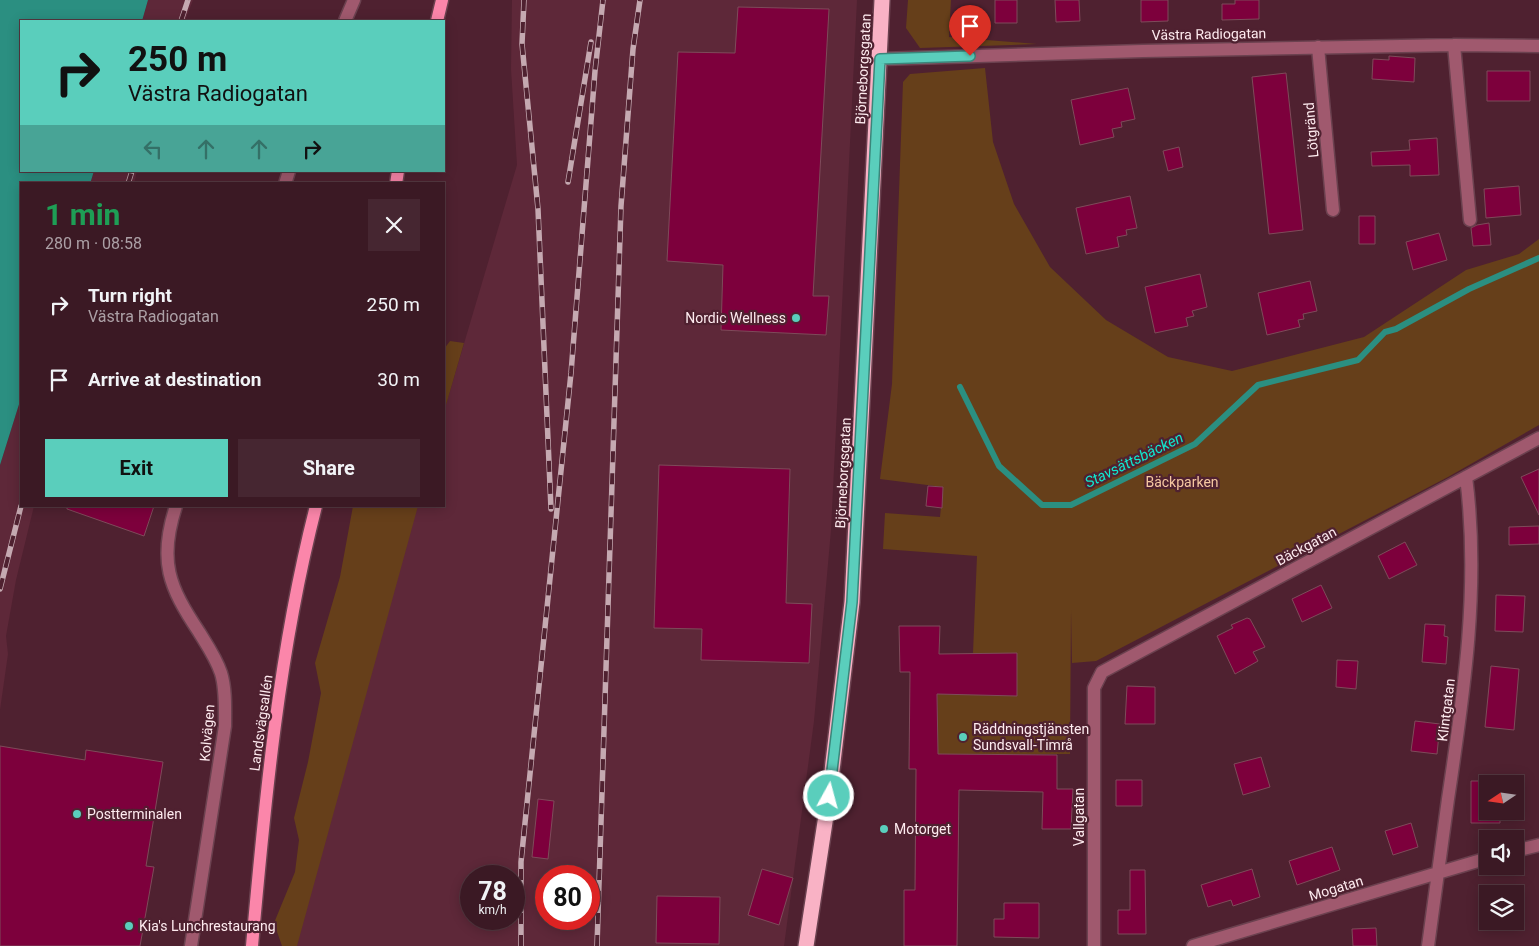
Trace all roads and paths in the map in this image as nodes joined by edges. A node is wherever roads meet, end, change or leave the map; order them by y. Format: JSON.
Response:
{"nodes":[{"id":1,"x":354,"y":0,"type":"edge"},
{"id":2,"x":442,"y":0,"type":"edge"},
{"id":3,"x":882,"y":0,"type":"edge"},
{"id":4,"x":345,"y":20,"type":"edge"},
{"id":5,"x":437,"y":20,"type":"edge"},
{"id":6,"x":1454,"y":44,"type":"junction"},
{"id":7,"x":1539,"y":46,"type":"edge"},
{"id":8,"x":1318,"y":47,"type":"junction"},
{"id":9,"x":880,"y":59,"type":"junction"},
{"id":10,"x":1333,"y":210,"type":"dead end"},
{"id":11,"x":1470,"y":220,"type":"dead end"},
{"id":12,"x":1539,"y":438,"type":"edge"},
{"id":13,"x":1466,"y":477,"type":"junction"},
{"id":14,"x":176,"y":507,"type":"edge"},
{"id":15,"x":316,"y":507,"type":"edge"},
{"id":16,"x":1094,"y":688,"type":"joint"},
{"id":17,"x":1539,"y":845,"type":"edge"},
{"id":18,"x":1524,"y":849,"type":"edge"},
{"id":19,"x":1479,"y":860,"type":"edge"},
{"id":20,"x":1439,"y":871,"type":"junction"},
{"id":21,"x":191,"y":946,"type":"edge"},
{"id":22,"x":252,"y":946,"type":"edge"},
{"id":23,"x":806,"y":946,"type":"edge"},
{"id":24,"x":1094,"y":946,"type":"edge"},
{"id":25,"x":1193,"y":946,"type":"edge"},
{"id":26,"x":1428,"y":946,"type":"edge"}],
"edges":[{"from":1,"to":4,"type":"street"},
{"from":2,"to":5,"type":"main road"},
{"from":3,"to":9,"type":"highway","name":"Björneborgsgatan"},
{"from":6,"to":7,"type":"street","name":"Västra Radiogatan"},
{"from":6,"to":8,"type":"street","name":"Västra Radiogatan"},
{"from":6,"to":11,"type":"street"},
{"from":8,"to":9,"type":"street","name":"Västra Radiogatan"},
{"from":8,"to":10,"type":"street","name":"Lötgränd"},
{"from":9,"to":23,"type":"highway","name":"Björneborgsgatan"},
{"from":12,"to":13,"type":"street","name":"Bäckgatan"},
{"from":13,"to":16,"type":"street","name":"Bäckgatan"},
{"from":13,"to":20,"type":"street","name":"Klintgatan"},
{"from":14,"to":21,"type":"street","name":"Kolvägen"},
{"from":15,"to":22,"type":"main road","name":"Landsvägsallén"},
{"from":16,"to":24,"type":"street","name":"Vallgatan"},
{"from":17,"to":18,"type":"street"},
{"from":19,"to":20,"type":"street","name":"Mogatan"},
{"from":20,"to":25,"type":"street","name":"Mogatan"},
{"from":20,"to":26,"type":"street","name":"Klintgatan"}]}
